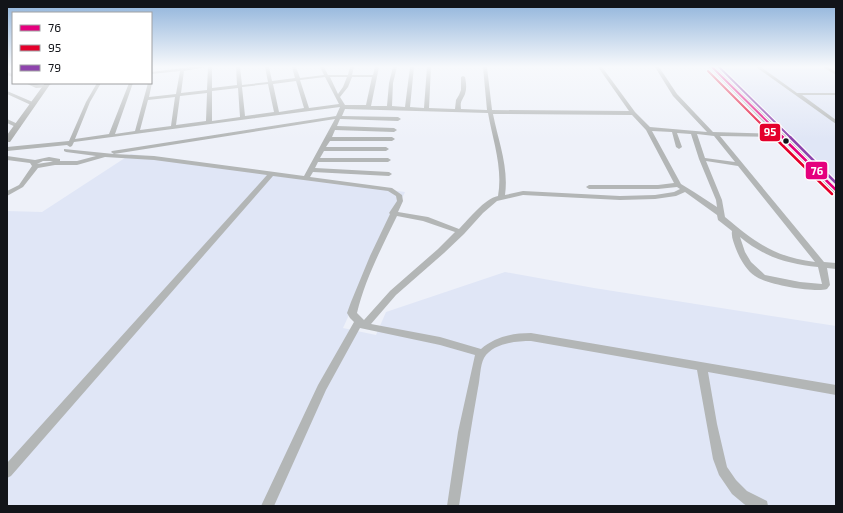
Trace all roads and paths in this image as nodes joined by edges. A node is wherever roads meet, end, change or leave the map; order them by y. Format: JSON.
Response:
{"nodes":[{"id":1,"x":210,"y":90,"type":"edge"},
{"id":2,"x":42,"y":91,"type":"edge"},
{"id":3,"x":94,"y":91,"type":"edge"},
{"id":4,"x":128,"y":91,"type":"edge"},
{"id":5,"x":148,"y":91,"type":"edge"},
{"id":6,"x":178,"y":91,"type":"edge"},
{"id":7,"x":204,"y":91,"type":"edge"},
{"id":8,"x":240,"y":91,"type":"edge"},
{"id":9,"x":272,"y":91,"type":"edge"},
{"id":10,"x":302,"y":91,"type":"edge"},
{"id":11,"x":334,"y":91,"type":"edge"},
{"id":12,"x":344,"y":91,"type":"edge"},
{"id":13,"x":372,"y":91,"type":"edge"},
{"id":14,"x":390,"y":91,"type":"edge"},
{"id":15,"x":409,"y":91,"type":"edge"},
{"id":16,"x":427,"y":91,"type":"edge"},
{"id":17,"x":463,"y":91,"type":"edge"},
{"id":18,"x":487,"y":91,"type":"edge"},
{"id":19,"x":617,"y":91,"type":"edge"},
{"id":20,"x":673,"y":91,"type":"edge"},
{"id":21,"x":736,"y":91,"type":"edge"},
{"id":22,"x":739,"y":91,"type":"edge"},
{"id":23,"x":792,"y":91,"type":"edge"},
{"id":24,"x":7,"y":92,"type":"edge"},
{"id":25,"x":796,"y":94,"type":"junction"},
{"id":26,"x":836,"y":94,"type":"edge"},
{"id":27,"x":177,"y":95,"type":"junction"},
{"id":28,"x":337,"y":97,"type":"junction"},
{"id":29,"x":145,"y":99,"type":"junction"},
{"id":30,"x":33,"y":104,"type":"junction"},
{"id":31,"x":342,"y":106,"type":"junction"},
{"id":32,"x":368,"y":107,"type":"junction"},
{"id":33,"x":389,"y":108,"type":"junction"},
{"id":34,"x":307,"y":109,"type":"junction"},
{"id":35,"x":407,"y":109,"type":"junction"},
{"id":36,"x":426,"y":110,"type":"junction"},
{"id":37,"x":458,"y":111,"type":"junction"},
{"id":38,"x":490,"y":112,"type":"junction"},
{"id":39,"x":277,"y":113,"type":"junction"},
{"id":40,"x":633,"y":113,"type":"junction"},
{"id":41,"x":338,"y":117,"type":"junction"},
{"id":42,"x":243,"y":118,"type":"junction"},
{"id":43,"x":398,"y":120,"type":"dead end"},
{"id":44,"x":7,"y":121,"type":"edge"},
{"id":45,"x":836,"y":122,"type":"edge"},
{"id":46,"x":209,"y":123,"type":"junction"},
{"id":47,"x":18,"y":126,"type":"junction"},
{"id":48,"x":189,"y":126,"type":"junction"},
{"id":49,"x":173,"y":128,"type":"junction"},
{"id":50,"x":333,"y":128,"type":"junction"},
{"id":51,"x":648,"y":129,"type":"junction"},
{"id":52,"x":394,"y":130,"type":"dead end"},
{"id":53,"x":674,"y":131,"type":"junction"},
{"id":54,"x":693,"y":132,"type":"junction"},
{"id":55,"x":137,"y":133,"type":"junction"},
{"id":56,"x":713,"y":134,"type":"junction"},
{"id":57,"x":781,"y":135,"type":"junction"},
{"id":58,"x":111,"y":136,"type":"junction"},
{"id":59,"x":328,"y":139,"type":"junction"},
{"id":60,"x":392,"y":139,"type":"dead end"},
{"id":61,"x":7,"y":140,"type":"edge"},
{"id":62,"x":190,"y":140,"type":"junction"},
{"id":63,"x":72,"y":142,"type":"junction"},
{"id":64,"x":679,"y":147,"type":"dead end"},
{"id":65,"x":7,"y":149,"type":"edge"},
{"id":66,"x":322,"y":149,"type":"junction"},
{"id":67,"x":386,"y":149,"type":"dead end"},
{"id":68,"x":105,"y":155,"type":"junction"},
{"id":69,"x":60,"y":157,"type":"junction"},
{"id":70,"x":7,"y":158,"type":"edge"},
{"id":71,"x":702,"y":158,"type":"junction"},
{"id":72,"x":317,"y":160,"type":"junction"},
{"id":73,"x":388,"y":160,"type":"dead end"},
{"id":74,"x":7,"y":162,"type":"edge"},
{"id":75,"x":739,"y":164,"type":"junction"},
{"id":76,"x":35,"y":165,"type":"junction"},
{"id":77,"x":311,"y":170,"type":"junction"},
{"id":78,"x":272,"y":173,"type":"junction"},
{"id":79,"x":389,"y":174,"type":"dead end"},
{"id":80,"x":306,"y":177,"type":"junction"},
{"id":81,"x":678,"y":185,"type":"junction"},
{"id":82,"x":836,"y":185,"type":"edge"},
{"id":83,"x":589,"y":187,"type":"dead end"},
{"id":84,"x":684,"y":190,"type":"junction"},
{"id":85,"x":836,"y":190,"type":"edge"},
{"id":86,"x":7,"y":193,"type":"edge"},
{"id":87,"x":501,"y":197,"type":"junction"},
{"id":88,"x":393,"y":213,"type":"junction"},
{"id":89,"x":721,"y":214,"type":"junction"},
{"id":90,"x":736,"y":230,"type":"junction"},
{"id":91,"x":461,"y":232,"type":"junction"},
{"id":92,"x":822,"y":265,"type":"junction"},
{"id":93,"x":836,"y":266,"type":"edge"},
{"id":94,"x":361,"y":324,"type":"junction"},
{"id":95,"x":482,"y":353,"type":"junction"},
{"id":96,"x":702,"y":367,"type":"junction"},
{"id":97,"x":836,"y":390,"type":"edge"},
{"id":98,"x":7,"y":472,"type":"edge"},
{"id":99,"x":267,"y":506,"type":"edge"},
{"id":100,"x":453,"y":506,"type":"edge"},
{"id":101,"x":762,"y":506,"type":"edge"}],
"edges":[{"from":1,"to":46,"type":"street"},
{"from":2,"to":30,"type":"main road"},
{"from":3,"to":63,"type":"street"},
{"from":4,"to":58,"type":"street"},
{"from":5,"to":29,"type":"street"},
{"from":6,"to":27,"type":"street"},
{"from":7,"to":27,"type":"street"},
{"from":8,"to":42,"type":"street"},
{"from":9,"to":39,"type":"street"},
{"from":10,"to":34,"type":"street"},
{"from":11,"to":28,"type":"street"},
{"from":12,"to":28,"type":"street"},
{"from":13,"to":32,"type":"street"},
{"from":14,"to":33,"type":"street"},
{"from":15,"to":35,"type":"street"},
{"from":16,"to":36,"type":"street"},
{"from":17,"to":37,"type":"street"},
{"from":18,"to":38,"type":"street"},
{"from":19,"to":40,"type":"street"},
{"from":20,"to":56,"type":"street"},
{"from":21,"to":57,"type":"main road"},
{"from":22,"to":57,"type":"main road"},
{"from":23,"to":25,"type":"street"},
{"from":24,"to":30,"type":"street"},
{"from":25,"to":26,"type":"street"},
{"from":25,"to":45,"type":"street"},
{"from":27,"to":29,"type":"street"},
{"from":27,"to":49,"type":"street"},
{"from":28,"to":31,"type":"street"},
{"from":29,"to":55,"type":"street"},
{"from":30,"to":47,"type":"main road"},
{"from":31,"to":32,"type":"street"},
{"from":31,"to":34,"type":"street"},
{"from":31,"to":41,"type":"street"},
{"from":32,"to":33,"type":"street"},
{"from":33,"to":35,"type":"street"},
{"from":34,"to":39,"type":"street"},
{"from":35,"to":36,"type":"street"},
{"from":36,"to":37,"type":"street"},
{"from":37,"to":38,"type":"street"},
{"from":38,"to":40,"type":"street"},
{"from":38,"to":87,"type":"street"},
{"from":39,"to":42,"type":"street"},
{"from":40,"to":51,"type":"street"},
{"from":41,"to":43,"type":"street"},
{"from":41,"to":50,"type":"street"},
{"from":41,"to":62,"type":"street"},
{"from":42,"to":46,"type":"street"},
{"from":44,"to":47,"type":"street"},
{"from":46,"to":48,"type":"street"},
{"from":47,"to":61,"type":"main road"},
{"from":48,"to":49,"type":"street"},
{"from":48,"to":62,"type":"street"},
{"from":49,"to":55,"type":"street"},
{"from":50,"to":52,"type":"street"},
{"from":50,"to":59,"type":"street"},
{"from":51,"to":53,"type":"street"},
{"from":51,"to":81,"type":"street"},
{"from":53,"to":54,"type":"street"},
{"from":53,"to":64,"type":"street"},
{"from":54,"to":56,"type":"street"},
{"from":54,"to":71,"type":"street"},
{"from":55,"to":58,"type":"street"},
{"from":56,"to":57,"type":"street"},
{"from":56,"to":75,"type":"street"},
{"from":57,"to":82,"type":"main road"},
{"from":57,"to":85,"type":"main road"},
{"from":58,"to":63,"type":"street"},
{"from":59,"to":60,"type":"street"},
{"from":59,"to":66,"type":"street"},
{"from":62,"to":68,"type":"street"},
{"from":63,"to":65,"type":"street"},
{"from":63,"to":69,"type":"street"},
{"from":66,"to":67,"type":"street"},
{"from":66,"to":72,"type":"street"},
{"from":68,"to":69,"type":"street"},
{"from":68,"to":69,"type":"street"},
{"from":68,"to":78,"type":"street"},
{"from":69,"to":76,"type":"street"},
{"from":70,"to":76,"type":"street"},
{"from":71,"to":75,"type":"street"},
{"from":71,"to":89,"type":"street"},
{"from":72,"to":73,"type":"street"},
{"from":72,"to":77,"type":"street"},
{"from":74,"to":76,"type":"street"},
{"from":75,"to":92,"type":"street"},
{"from":76,"to":86,"type":"street"},
{"from":77,"to":79,"type":"street"},
{"from":77,"to":80,"type":"street"},
{"from":78,"to":80,"type":"street"},
{"from":78,"to":98,"type":"street"},
{"from":80,"to":88,"type":"street"},
{"from":81,"to":83,"type":"street"},
{"from":81,"to":84,"type":"street"},
{"from":84,"to":87,"type":"street"},
{"from":84,"to":89,"type":"street"},
{"from":87,"to":91,"type":"street"},
{"from":88,"to":91,"type":"street"},
{"from":88,"to":94,"type":"street"},
{"from":89,"to":90,"type":"street"},
{"from":90,"to":92,"type":"street"},
{"from":90,"to":92,"type":"street"},
{"from":91,"to":94,"type":"street"},
{"from":92,"to":93,"type":"street"},
{"from":94,"to":95,"type":"street"},
{"from":94,"to":99,"type":"street"},
{"from":95,"to":96,"type":"street"},
{"from":95,"to":100,"type":"street"},
{"from":96,"to":97,"type":"street"},
{"from":96,"to":101,"type":"street"}]}
